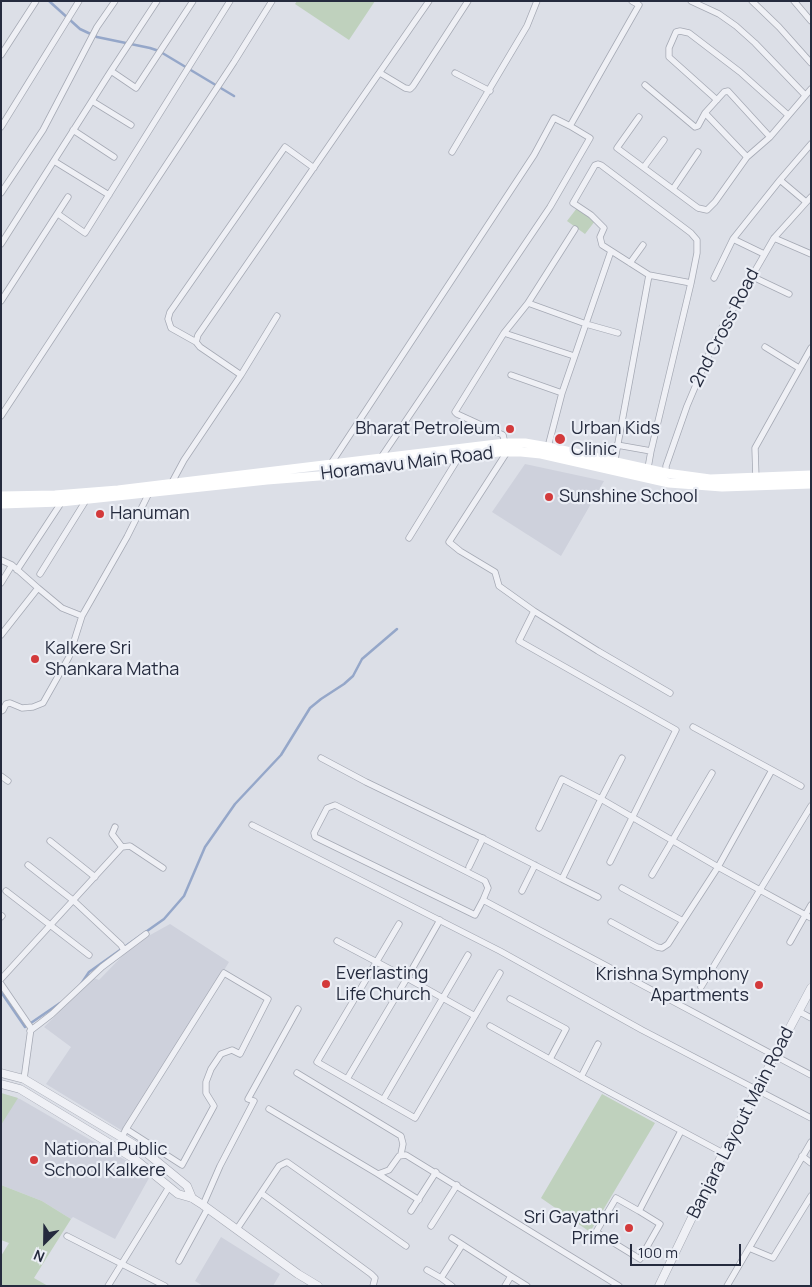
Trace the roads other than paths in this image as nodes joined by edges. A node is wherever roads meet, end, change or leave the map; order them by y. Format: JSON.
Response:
{"nodes":[{"id":1,"x":36,"y":1,"type":"edge"},
{"id":2,"x":79,"y":1,"type":"edge"},
{"id":3,"x":115,"y":1,"type":"edge"},
{"id":4,"x":157,"y":1,"type":"edge"},
{"id":5,"x":193,"y":1,"type":"edge"},
{"id":6,"x":230,"y":1,"type":"edge"},
{"id":7,"x":272,"y":1,"type":"edge"},
{"id":8,"x":429,"y":1,"type":"edge"},
{"id":9,"x":468,"y":1,"type":"edge"},
{"id":10,"x":537,"y":1,"type":"edge"},
{"id":11,"x":632,"y":1,"type":"edge"},
{"id":12,"x":692,"y":1,"type":"edge"},
{"id":13,"x":752,"y":1,"type":"edge"},
{"id":14,"x":794,"y":1,"type":"edge"},
{"id":15,"x":640,"y":3,"type":"edge"},
{"id":16,"x":811,"y":21,"type":"edge"},
{"id":17,"x":1,"y":55,"type":"edge"},
{"id":18,"x":811,"y":63,"type":"edge"},
{"id":19,"x":111,"y":71,"type":"junction"},
{"id":20,"x":380,"y":73,"type":"junction"},
{"id":21,"x":455,"y":73,"type":"dead end"},
{"id":22,"x":645,"y":85,"type":"dead end"},
{"id":23,"x":811,"y":89,"type":"edge"},
{"id":24,"x":490,"y":91,"type":"junction"},
{"id":25,"x":805,"y":95,"type":"junction"},
{"id":26,"x":717,"y":100,"type":"junction"},
{"id":27,"x":92,"y":101,"type":"junction"},
{"id":28,"x":706,"y":113,"type":"junction"},
{"id":29,"x":788,"y":115,"type":"junction"},
{"id":30,"x":638,"y":117,"type":"dead end"},
{"id":31,"x":131,"y":125,"type":"dead end"},
{"id":32,"x":1,"y":126,"type":"edge"},
{"id":33,"x":570,"y":126,"type":"junction"},
{"id":34,"x":73,"y":130,"type":"junction"},
{"id":35,"x":770,"y":137,"type":"junction"},
{"id":36,"x":664,"y":140,"type":"dead end"},
{"id":37,"x":811,"y":144,"type":"edge"},
{"id":38,"x":452,"y":152,"type":"dead end"},
{"id":39,"x":698,"y":152,"type":"dead end"},
{"id":40,"x":114,"y":157,"type":"dead end"},
{"id":41,"x":747,"y":158,"type":"junction"},
{"id":42,"x":54,"y":160,"type":"junction"},
{"id":43,"x":644,"y":167,"type":"junction"},
{"id":44,"x":314,"y":168,"type":"junction"},
{"id":45,"x":780,"y":180,"type":"junction"},
{"id":46,"x":673,"y":189,"type":"junction"},
{"id":47,"x":1,"y":192,"type":"edge"},
{"id":48,"x":109,"y":195,"type":"junction"},
{"id":49,"x":68,"y":198,"type":"dead end"},
{"id":50,"x":808,"y":200,"type":"edge"},
{"id":51,"x":58,"y":214,"type":"junction"},
{"id":52,"x":575,"y":229,"type":"dead end"},
{"id":53,"x":774,"y":238,"type":"junction"},
{"id":54,"x":733,"y":239,"type":"junction"},
{"id":55,"x":1,"y":244,"type":"edge"},
{"id":56,"x":643,"y":245,"type":"dead end"},
{"id":57,"x":611,"y":251,"type":"junction"},
{"id":58,"x":764,"y":254,"type":"junction"},
{"id":59,"x":811,"y":254,"type":"edge"},
{"id":60,"x":630,"y":263,"type":"junction"},
{"id":61,"x":649,"y":275,"type":"junction"},
{"id":62,"x":751,"y":276,"type":"junction"},
{"id":63,"x":714,"y":278,"type":"dead end"},
{"id":64,"x":691,"y":283,"type":"junction"},
{"id":65,"x":789,"y":294,"type":"dead end"},
{"id":66,"x":1,"y":301,"type":"edge"},
{"id":67,"x":528,"y":302,"type":"junction"},
{"id":68,"x":277,"y":316,"type":"dead end"},
{"id":69,"x":586,"y":324,"type":"junction"},
{"id":70,"x":504,"y":333,"type":"junction"},
{"id":71,"x":618,"y":333,"type":"dead end"},
{"id":72,"x":196,"y":342,"type":"junction"},
{"id":73,"x":765,"y":348,"type":"dead end"},
{"id":74,"x":811,"y":348,"type":"edge"},
{"id":75,"x":574,"y":356,"type":"junction"},
{"id":76,"x":799,"y":368,"type":"junction"},
{"id":77,"x":241,"y":375,"type":"junction"},
{"id":78,"x":512,"y":375,"type":"dead end"},
{"id":79,"x":562,"y":393,"type":"junction"},
{"id":80,"x":1,"y":416,"type":"edge"},
{"id":81,"x":617,"y":445,"type":"junction"},
{"id":82,"x":548,"y":447,"type":"junction"},
{"id":83,"x":506,"y":448,"type":"junction"},
{"id":84,"x":651,"y":451,"type":"junction"},
{"id":85,"x":459,"y":457,"type":"junction"},
{"id":86,"x":380,"y":459,"type":"junction"},
{"id":87,"x":330,"y":465,"type":"junction"},
{"id":88,"x":614,"y":466,"type":"junction"},
{"id":89,"x":648,"y":468,"type":"junction"},
{"id":90,"x":666,"y":473,"type":"junction"},
{"id":91,"x":332,"y":475,"type":"junction"},
{"id":92,"x":811,"y":475,"type":"edge"},
{"id":93,"x":758,"y":482,"type":"junction"},
{"id":94,"x":811,"y":484,"type":"edge"},
{"id":95,"x":170,"y":487,"type":"junction"},
{"id":96,"x":149,"y":493,"type":"junction"},
{"id":97,"x":67,"y":494,"type":"junction"},
{"id":98,"x":1,"y":496,"type":"edge"},
{"id":99,"x":89,"y":496,"type":"junction"},
{"id":100,"x":61,"y":502,"type":"junction"},
{"id":101,"x":1,"y":504,"type":"edge"},
{"id":102,"x":409,"y":538,"type":"dead end"},
{"id":103,"x":1,"y":560,"type":"edge"},
{"id":104,"x":12,"y":565,"type":"junction"},
{"id":105,"x":17,"y":570,"type":"junction"},
{"id":106,"x":40,"y":574,"type":"dead end"},
{"id":107,"x":1,"y":582,"type":"edge"},
{"id":108,"x":38,"y":588,"type":"junction"},
{"id":109,"x":534,"y":611,"type":"junction"},
{"id":110,"x":82,"y":616,"type":"junction"},
{"id":111,"x":1,"y":635,"type":"edge"},
{"id":112,"x":670,"y":693,"type":"dead end"},
{"id":113,"x":1,"y":710,"type":"edge"},
{"id":114,"x":693,"y":727,"type":"dead end"},
{"id":115,"x":321,"y":758,"type":"dead end"},
{"id":116,"x":622,"y":758,"type":"dead end"},
{"id":117,"x":772,"y":770,"type":"junction"},
{"id":118,"x":712,"y":773,"type":"dead end"},
{"id":119,"x":1,"y":776,"type":"edge"},
{"id":120,"x":8,"y":781,"type":"dead end"},
{"id":121,"x":801,"y":786,"type":"dead end"},
{"id":122,"x":601,"y":799,"type":"junction"},
{"id":123,"x":811,"y":806,"type":"edge"},
{"id":124,"x":632,"y":818,"type":"junction"},
{"id":125,"x":252,"y":825,"type":"dead end"},
{"id":126,"x":115,"y":826,"type":"dead end"},
{"id":127,"x":539,"y":828,"type":"dead end"},
{"id":128,"x":483,"y":838,"type":"junction"},
{"id":129,"x":672,"y":840,"type":"junction"},
{"id":130,"x":50,"y":841,"type":"dead end"},
{"id":131,"x":122,"y":847,"type":"junction"},
{"id":132,"x":610,"y":862,"type":"dead end"},
{"id":133,"x":28,"y":865,"type":"dead end"},
{"id":134,"x":535,"y":865,"type":"junction"},
{"id":135,"x":469,"y":867,"type":"dead end"},
{"id":136,"x":718,"y":867,"type":"junction"},
{"id":137,"x":163,"y":868,"type":"dead end"},
{"id":138,"x":652,"y":875,"type":"dead end"},
{"id":139,"x":95,"y":877,"type":"junction"},
{"id":140,"x":562,"y":879,"type":"junction"},
{"id":141,"x":622,"y":888,"type":"dead end"},
{"id":142,"x":760,"y":890,"type":"junction"},
{"id":143,"x":6,"y":891,"type":"dead end"},
{"id":144,"x":522,"y":892,"type":"dead end"},
{"id":145,"x":598,"y":897,"type":"dead end"},
{"id":146,"x":483,"y":900,"type":"junction"},
{"id":147,"x":74,"y":901,"type":"junction"},
{"id":148,"x":811,"y":905,"type":"edge"},
{"id":149,"x":808,"y":916,"type":"edge"},
{"id":150,"x":440,"y":920,"type":"junction"},
{"id":151,"x":683,"y":921,"type":"junction"},
{"id":152,"x":611,"y":922,"type":"dead end"},
{"id":153,"x":399,"y":924,"type":"dead end"},
{"id":154,"x":50,"y":926,"type":"junction"},
{"id":155,"x":146,"y":934,"type":"dead end"},
{"id":156,"x":337,"y":941,"type":"dead end"},
{"id":157,"x":790,"y":942,"type":"dead end"},
{"id":158,"x":123,"y":948,"type":"junction"},
{"id":159,"x":89,"y":955,"type":"dead end"},
{"id":160,"x":468,"y":955,"type":"dead end"},
{"id":161,"x":377,"y":962,"type":"junction"},
{"id":162,"x":500,"y":973,"type":"dead end"},
{"id":163,"x":407,"y":978,"type":"junction"},
{"id":164,"x":1,"y":979,"type":"edge"},
{"id":165,"x":1,"y":984,"type":"edge"},
{"id":166,"x":701,"y":988,"type":"dead end"},
{"id":167,"x":811,"y":988,"type":"edge"},
{"id":168,"x":442,"y":998,"type":"junction"},
{"id":169,"x":510,"y":999,"type":"dead end"},
{"id":170,"x":298,"y":1009,"type":"dead end"},
{"id":171,"x":798,"y":1011,"type":"junction"},
{"id":172,"x":475,"y":1016,"type":"junction"},
{"id":173,"x":811,"y":1018,"type":"edge"},
{"id":174,"x":490,"y":1026,"type":"dead end"},
{"id":175,"x":30,"y":1027,"type":"junction"},
{"id":176,"x":598,"y":1044,"type":"dead end"},
{"id":177,"x":775,"y":1055,"type":"junction"},
{"id":178,"x":550,"y":1059,"type":"junction"},
{"id":179,"x":1,"y":1073,"type":"edge"},
{"id":180,"x":297,"y":1073,"type":"dead end"},
{"id":181,"x":811,"y":1075,"type":"edge"},
{"id":182,"x":581,"y":1077,"type":"junction"},
{"id":183,"x":24,"y":1078,"type":"junction"},
{"id":184,"x":347,"y":1079,"type":"junction"},
{"id":185,"x":1,"y":1084,"type":"edge"},
{"id":186,"x":756,"y":1089,"type":"junction"},
{"id":187,"x":20,"y":1090,"type":"junction"},
{"id":188,"x":383,"y":1100,"type":"junction"},
{"id":189,"x":269,"y":1109,"type":"dead end"},
{"id":190,"x":811,"y":1118,"type":"edge"},
{"id":191,"x":126,"y":1129,"type":"junction"},
{"id":192,"x":681,"y":1131,"type":"junction"},
{"id":193,"x":122,"y":1137,"type":"junction"},
{"id":194,"x":811,"y":1142,"type":"edge"},
{"id":195,"x":723,"y":1153,"type":"junction"},
{"id":196,"x":401,"y":1154,"type":"junction"},
{"id":197,"x":802,"y":1156,"type":"junction"},
{"id":198,"x":811,"y":1162,"type":"edge"},
{"id":199,"x":182,"y":1165,"type":"junction"},
{"id":200,"x":436,"y":1172,"type":"junction"},
{"id":201,"x":378,"y":1174,"type":"junction"},
{"id":202,"x":175,"y":1175,"type":"junction"},
{"id":203,"x":457,"y":1185,"type":"junction"},
{"id":204,"x":169,"y":1187,"type":"junction"},
{"id":205,"x":261,"y":1193,"type":"junction"},
{"id":206,"x":811,"y":1196,"type":"edge"},
{"id":207,"x":192,"y":1198,"type":"junction"},
{"id":208,"x":419,"y":1200,"type":"junction"},
{"id":209,"x":206,"y":1206,"type":"junction"},
{"id":210,"x":411,"y":1211,"type":"dead end"},
{"id":211,"x":639,"y":1211,"type":"junction"},
{"id":212,"x":431,"y":1226,"type":"dead end"},
{"id":213,"x":237,"y":1229,"type":"junction"},
{"id":214,"x":67,"y":1236,"type":"dead end"},
{"id":215,"x":452,"y":1238,"type":"dead end"},
{"id":216,"x":462,"y":1245,"type":"junction"},
{"id":217,"x":406,"y":1246,"type":"dead end"},
{"id":218,"x":749,"y":1248,"type":"junction"},
{"id":219,"x":179,"y":1261,"type":"dead end"},
{"id":220,"x":120,"y":1264,"type":"junction"},
{"id":221,"x":427,"y":1270,"type":"dead end"},
{"id":222,"x":511,"y":1276,"type":"junction"},
{"id":223,"x":304,"y":1278,"type":"junction"},
{"id":224,"x":441,"y":1278,"type":"junction"},
{"id":225,"x":108,"y":1286,"type":"edge"},
{"id":226,"x":164,"y":1286,"type":"edge"},
{"id":227,"x":300,"y":1286,"type":"edge"},
{"id":228,"x":318,"y":1286,"type":"edge"},
{"id":229,"x":372,"y":1286,"type":"edge"},
{"id":230,"x":452,"y":1286,"type":"edge"},
{"id":231,"x":505,"y":1286,"type":"edge"},
{"id":232,"x":527,"y":1286,"type":"edge"},
{"id":233,"x":619,"y":1286,"type":"edge"},
{"id":234,"x":659,"y":1286,"type":"edge"},
{"id":235,"x":727,"y":1286,"type":"edge"}],
"edges":[{"from":1,"to":17,"type":"street"},
{"from":2,"to":32,"type":"street"},
{"from":3,"to":47,"type":"street"},
{"from":4,"to":19,"type":"street"},
{"from":5,"to":19,"type":"street"},
{"from":6,"to":48,"type":"street"},
{"from":7,"to":80,"type":"street"},
{"from":8,"to":20,"type":"street"},
{"from":9,"to":20,"type":"street"},
{"from":10,"to":24,"type":"street"},
{"from":11,"to":15,"type":"street"},
{"from":12,"to":25,"type":"street"},
{"from":13,"to":18,"type":"street"},
{"from":14,"to":16,"type":"street"},
{"from":15,"to":33,"type":"street"},
{"from":19,"to":27,"type":"street"},
{"from":20,"to":44,"type":"street"},
{"from":21,"to":24,"type":"street"},
{"from":22,"to":28,"type":"street"},
{"from":23,"to":25,"type":"street"},
{"from":24,"to":38,"type":"street"},
{"from":25,"to":29,"type":"street"},
{"from":26,"to":28,"type":"street"},
{"from":26,"to":29,"type":"street"},
{"from":26,"to":35,"type":"street"},
{"from":27,"to":31,"type":"street"},
{"from":27,"to":34,"type":"street"},
{"from":28,"to":41,"type":"street"},
{"from":29,"to":35,"type":"street"},
{"from":30,"to":43,"type":"street"},
{"from":33,"to":86,"type":"street"},
{"from":33,"to":87,"type":"street"},
{"from":34,"to":40,"type":"street"},
{"from":34,"to":42,"type":"street"},
{"from":35,"to":41,"type":"street"},
{"from":36,"to":43,"type":"street"},
{"from":37,"to":45,"type":"street"},
{"from":39,"to":46,"type":"street"},
{"from":41,"to":46,"type":"street"},
{"from":42,"to":48,"type":"street"},
{"from":42,"to":55,"type":"street"},
{"from":43,"to":46,"type":"street"},
{"from":44,"to":72,"type":"street"},
{"from":44,"to":72,"type":"street"},
{"from":45,"to":50,"type":"street"},
{"from":45,"to":54,"type":"street"},
{"from":48,"to":51,"type":"street"},
{"from":49,"to":51,"type":"street"},
{"from":50,"to":53,"type":"street","name":"2nd Cross Road"},
{"from":51,"to":66,"type":"street"},
{"from":52,"to":67,"type":"street"},
{"from":53,"to":58,"type":"street","name":"2nd Cross Road"},
{"from":53,"to":59,"type":"street"},
{"from":54,"to":58,"type":"street"},
{"from":54,"to":63,"type":"street"},
{"from":56,"to":60,"type":"street"},
{"from":57,"to":60,"type":"street"},
{"from":57,"to":64,"type":"street"},
{"from":57,"to":69,"type":"street"},
{"from":58,"to":62,"type":"street","name":"2nd Cross Road"},
{"from":60,"to":61,"type":"street"},
{"from":61,"to":64,"type":"street"},
{"from":61,"to":81,"type":"street"},
{"from":62,"to":65,"type":"street"},
{"from":62,"to":90,"type":"street","name":"2nd Cross Road"},
{"from":64,"to":84,"type":"street"},
{"from":67,"to":69,"type":"street"},
{"from":67,"to":70,"type":"street"},
{"from":68,"to":77,"type":"street"},
{"from":69,"to":71,"type":"street"},
{"from":69,"to":75,"type":"street"},
{"from":70,"to":75,"type":"street"},
{"from":70,"to":83,"type":"street"},
{"from":72,"to":77,"type":"street"},
{"from":73,"to":76,"type":"street"},
{"from":74,"to":76,"type":"street"},
{"from":75,"to":79,"type":"street"},
{"from":76,"to":93,"type":"street"},
{"from":77,"to":95,"type":"street"},
{"from":78,"to":79,"type":"street"},
{"from":79,"to":82,"type":"street"},
{"from":81,"to":84,"type":"street"},
{"from":81,"to":88,"type":"street"},
{"from":82,"to":83,"type":"main road","name":"Horamavu Main Road"},
{"from":82,"to":88,"type":"main road","name":"Horamavu Main Road"},
{"from":83,"to":85,"type":"main road","name":"Horamavu Main Road"},
{"from":83,"to":86,"type":"main road","name":"Horamavu Main Road"},
{"from":83,"to":88,"type":"main road","name":"Horamavu Main Road"},
{"from":83,"to":109,"type":"street"},
{"from":84,"to":89,"type":"street"},
{"from":85,"to":91,"type":"main road","name":"Horamavu Main Road"},
{"from":85,"to":102,"type":"street"},
{"from":86,"to":87,"type":"main road","name":"Horamavu Main Road"},
{"from":87,"to":91,"type":"street"},
{"from":87,"to":95,"type":"main road","name":"Horamavu Main Road"},
{"from":88,"to":89,"type":"main road","name":"Horamavu Main Road"},
{"from":88,"to":93,"type":"main road","name":"Horamavu Main Road"},
{"from":89,"to":90,"type":"main road","name":"Horamavu Main Road"},
{"from":90,"to":93,"type":"main road","name":"Horamavu Main Road"},
{"from":91,"to":95,"type":"main road","name":"Horamavu Main Road"},
{"from":92,"to":93,"type":"main road","name":"Horamavu Main Road"},
{"from":93,"to":94,"type":"main road","name":"Horamavu Main Road"},
{"from":95,"to":96,"type":"main road","name":"Horamavu Main Road"},
{"from":95,"to":99,"type":"main road","name":"Horamavu Main Road"},
{"from":96,"to":99,"type":"main road","name":"Horamavu Main Road"},
{"from":96,"to":110,"type":"street"},
{"from":97,"to":98,"type":"main road","name":"Horamavu Main Road"},
{"from":97,"to":99,"type":"main road","name":"Horamavu Main Road"},
{"from":97,"to":100,"type":"street"},
{"from":99,"to":100,"type":"main road","name":"Horamavu Main Road"},
{"from":99,"to":106,"type":"street"},
{"from":100,"to":101,"type":"main road","name":"Horamavu Main Road"},
{"from":100,"to":105,"type":"street"},
{"from":103,"to":104,"type":"street"},
{"from":104,"to":105,"type":"street"},
{"from":104,"to":107,"type":"street"},
{"from":105,"to":108,"type":"street"},
{"from":108,"to":110,"type":"street"},
{"from":108,"to":111,"type":"street"},
{"from":109,"to":112,"type":"street"},
{"from":109,"to":124,"type":"street"},
{"from":110,"to":113,"type":"street"},
{"from":114,"to":117,"type":"street"},
{"from":115,"to":128,"type":"street"},
{"from":116,"to":122,"type":"street"},
{"from":117,"to":121,"type":"street"},
{"from":117,"to":136,"type":"street"},
{"from":118,"to":129,"type":"street"},
{"from":119,"to":120,"type":"street"},
{"from":122,"to":124,"type":"street"},
{"from":122,"to":127,"type":"street"},
{"from":122,"to":140,"type":"street"},
{"from":123,"to":142,"type":"street"},
{"from":124,"to":129,"type":"street"},
{"from":124,"to":132,"type":"street"},
{"from":125,"to":150,"type":"street"},
{"from":126,"to":131,"type":"street"},
{"from":128,"to":134,"type":"street"},
{"from":128,"to":135,"type":"street"},
{"from":129,"to":136,"type":"street"},
{"from":129,"to":138,"type":"street"},
{"from":130,"to":139,"type":"street"},
{"from":131,"to":137,"type":"street"},
{"from":131,"to":139,"type":"street"},
{"from":133,"to":147,"type":"street"},
{"from":134,"to":140,"type":"street"},
{"from":134,"to":144,"type":"street"},
{"from":136,"to":142,"type":"street"},
{"from":136,"to":151,"type":"street"},
{"from":139,"to":147,"type":"street"},
{"from":140,"to":145,"type":"street"},
{"from":141,"to":151,"type":"street"},
{"from":142,"to":149,"type":"street"},
{"from":142,"to":166,"type":"street"},
{"from":143,"to":154,"type":"street"},
{"from":146,"to":146,"type":"street"},
{"from":146,"to":177,"type":"street"},
{"from":147,"to":154,"type":"street"},
{"from":147,"to":158,"type":"street"},
{"from":148,"to":149,"type":"street"},
{"from":149,"to":157,"type":"street"},
{"from":150,"to":163,"type":"street"},
{"from":150,"to":186,"type":"street"},
{"from":151,"to":152,"type":"street"},
{"from":153,"to":161,"type":"street"},
{"from":154,"to":159,"type":"street"},
{"from":154,"to":164,"type":"street"},
{"from":155,"to":158,"type":"street"},
{"from":156,"to":161,"type":"street"},
{"from":158,"to":175,"type":"street"},
{"from":160,"to":168,"type":"street"},
{"from":161,"to":163,"type":"street"},
{"from":161,"to":184,"type":"street"},
{"from":162,"to":172,"type":"street"},
{"from":163,"to":168,"type":"street"},
{"from":163,"to":184,"type":"street"},
{"from":165,"to":175,"type":"street"},
{"from":167,"to":171,"type":"street","name":"Banjara Layout Main Road"},
{"from":168,"to":172,"type":"street"},
{"from":168,"to":188,"type":"street"},
{"from":169,"to":178,"type":"street"},
{"from":170,"to":209,"type":"street"},
{"from":171,"to":173,"type":"street"},
{"from":171,"to":177,"type":"street","name":"Banjara Layout Main Road"},
{"from":172,"to":188,"type":"street"},
{"from":174,"to":178,"type":"street"},
{"from":175,"to":183,"type":"street"},
{"from":176,"to":182,"type":"street"},
{"from":177,"to":181,"type":"street"},
{"from":177,"to":186,"type":"street","name":"Banjara Layout Main Road"},
{"from":178,"to":182,"type":"street"},
{"from":179,"to":183,"type":"street"},
{"from":180,"to":196,"type":"street"},
{"from":182,"to":192,"type":"street"},
{"from":183,"to":187,"type":"street"},
{"from":183,"to":193,"type":"street"},
{"from":184,"to":188,"type":"street"},
{"from":185,"to":187,"type":"street"},
{"from":186,"to":190,"type":"street"},
{"from":186,"to":195,"type":"street","name":"Banjara Layout Main Road"},
{"from":187,"to":204,"type":"street"},
{"from":189,"to":201,"type":"street"},
{"from":191,"to":193,"type":"street"},
{"from":191,"to":199,"type":"street"},
{"from":191,"to":199,"type":"street"},
{"from":192,"to":195,"type":"street"},
{"from":192,"to":211,"type":"street"},
{"from":193,"to":202,"type":"street"},
{"from":194,"to":197,"type":"street"},
{"from":195,"to":234,"type":"street","name":"Banjara Layout Main Road"},
{"from":196,"to":200,"type":"street"},
{"from":196,"to":201,"type":"street"},
{"from":197,"to":198,"type":"street"},
{"from":197,"to":218,"type":"street"},
{"from":199,"to":202,"type":"street"},
{"from":200,"to":203,"type":"street"},
{"from":200,"to":208,"type":"street"},
{"from":201,"to":208,"type":"street"},
{"from":202,"to":207,"type":"street"},
{"from":203,"to":212,"type":"street"},
{"from":203,"to":233,"type":"street"},
{"from":204,"to":207,"type":"street"},
{"from":204,"to":220,"type":"street"},
{"from":205,"to":213,"type":"street"},
{"from":205,"to":217,"type":"street"},
{"from":205,"to":229,"type":"street"},
{"from":206,"to":218,"type":"street"},
{"from":207,"to":209,"type":"street"},
{"from":208,"to":210,"type":"street"},
{"from":209,"to":213,"type":"street"},
{"from":209,"to":219,"type":"street"},
{"from":211,"to":211,"type":"street"},
{"from":213,"to":223,"type":"street"},
{"from":214,"to":220,"type":"street"},
{"from":215,"to":216,"type":"street"},
{"from":216,"to":222,"type":"street"},
{"from":216,"to":224,"type":"street"},
{"from":218,"to":235,"type":"street"},
{"from":220,"to":225,"type":"street"},
{"from":220,"to":226,"type":"street"},
{"from":221,"to":224,"type":"street"},
{"from":222,"to":231,"type":"street"},
{"from":222,"to":232,"type":"street"},
{"from":223,"to":227,"type":"street"},
{"from":223,"to":228,"type":"street"},
{"from":224,"to":230,"type":"street"}]}
